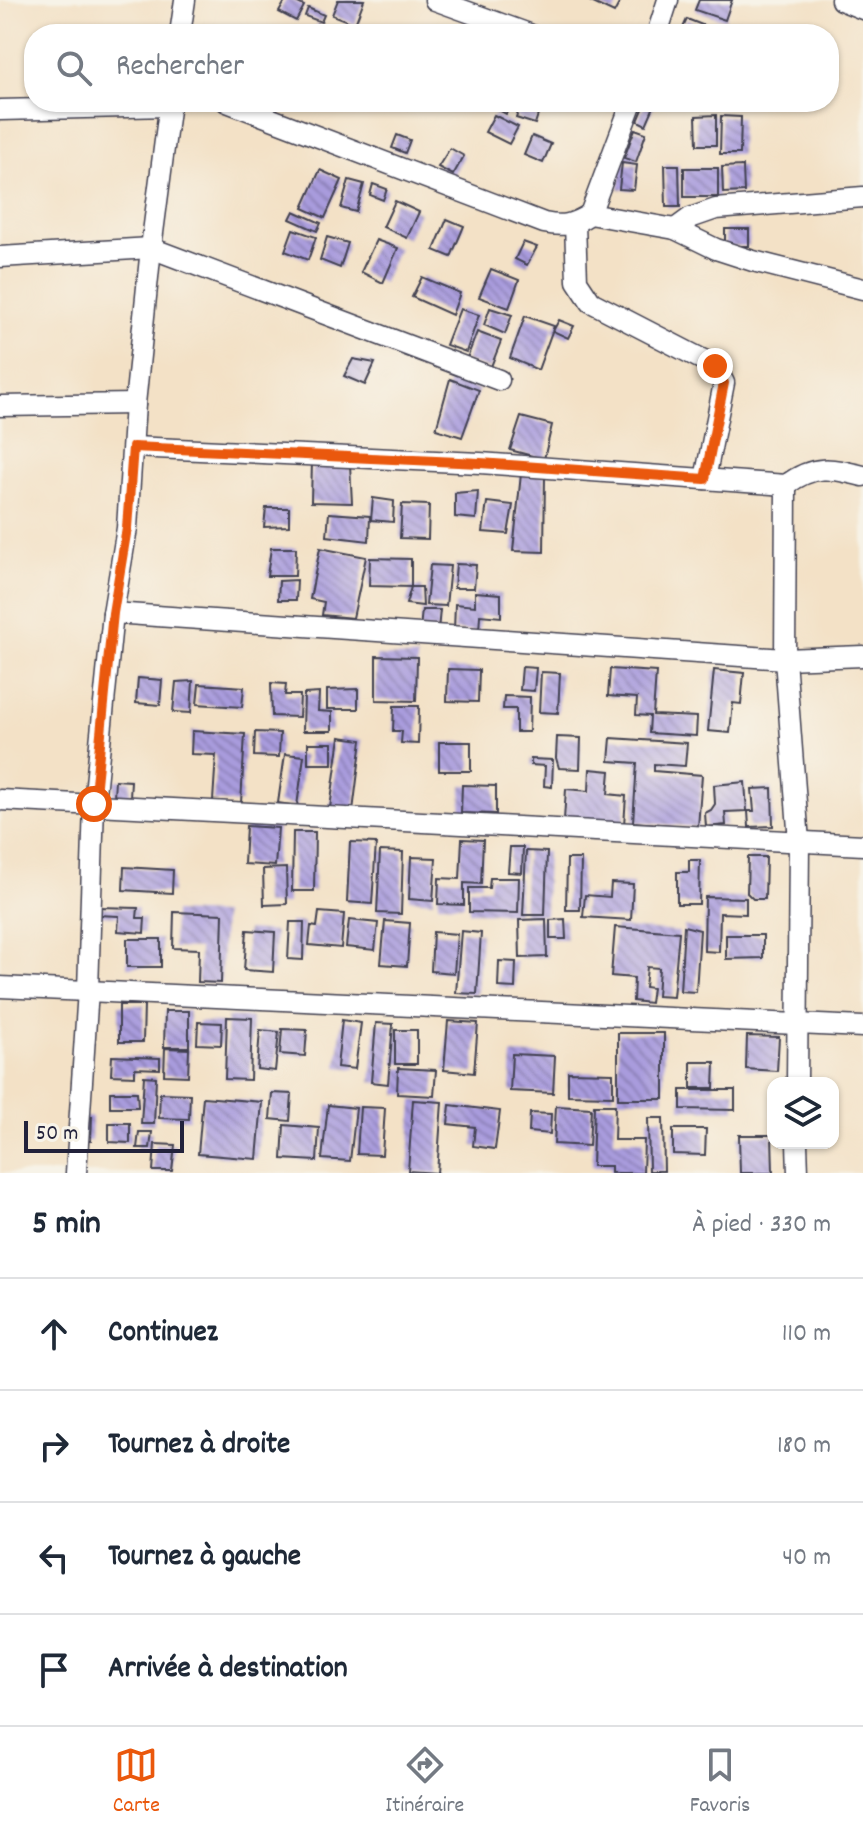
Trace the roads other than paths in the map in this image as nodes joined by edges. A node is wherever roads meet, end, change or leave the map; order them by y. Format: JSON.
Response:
{"nodes":[{"id":1,"x":185,"y":0,"type":"edge"},
{"id":2,"x":435,"y":0,"type":"edge"},
{"id":3,"x":668,"y":0,"type":"edge"},
{"id":4,"x":841,"y":0,"type":"edge"},
{"id":5,"x":863,"y":9,"type":"edge"},
{"id":6,"x":181,"y":24,"type":"edge"},
{"id":7,"x":501,"y":24,"type":"edge"},
{"id":8,"x":660,"y":24,"type":"edge"},
{"id":9,"x":24,"y":109,"type":"edge"},
{"id":10,"x":0,"y":110,"type":"edge"},
{"id":11,"x":168,"y":112,"type":"edge"},
{"id":12,"x":253,"y":112,"type":"edge"},
{"id":13,"x":628,"y":112,"type":"edge"},
{"id":14,"x":863,"y":197,"type":"edge"},
{"id":15,"x":582,"y":219,"type":"junction"},
{"id":16,"x":675,"y":229,"type":"junction"},
{"id":17,"x":151,"y":248,"type":"junction"},
{"id":18,"x":0,"y":257,"type":"edge"},
{"id":19,"x":863,"y":289,"type":"edge"},
{"id":20,"x":499,"y":380,"type":"dead end"},
{"id":21,"x":135,"y":404,"type":"junction"},
{"id":22,"x":0,"y":406,"type":"edge"},
{"id":23,"x":133,"y":447,"type":"junction"},
{"id":24,"x":863,"y":476,"type":"edge"},
{"id":25,"x":705,"y":479,"type":"junction"},
{"id":26,"x":786,"y":485,"type":"junction"},
{"id":27,"x":113,"y":613,"type":"junction"},
{"id":28,"x":863,"y":656,"type":"edge"},
{"id":29,"x":785,"y":659,"type":"junction"},
{"id":30,"x":0,"y":800,"type":"edge"},
{"id":31,"x":94,"y":804,"type":"junction"},
{"id":32,"x":799,"y":842,"type":"junction"},
{"id":33,"x":863,"y":845,"type":"edge"},
{"id":34,"x":0,"y":987,"type":"edge"},
{"id":35,"x":88,"y":990,"type":"junction"},
{"id":36,"x":797,"y":1025,"type":"junction"},
{"id":37,"x":863,"y":1027,"type":"edge"},
{"id":38,"x":797,"y":1077,"type":"edge"},
{"id":39,"x":797,"y":1149,"type":"edge"},
{"id":40,"x":76,"y":1173,"type":"edge"},
{"id":41,"x":798,"y":1173,"type":"edge"}],
"edges":[{"from":1,"to":6,"type":"street"},
{"from":2,"to":7,"type":"street"},
{"from":3,"to":8,"type":"street"},
{"from":4,"to":5,"type":"street"},
{"from":9,"to":10,"type":"street"},
{"from":11,"to":17,"type":"street"},
{"from":12,"to":15,"type":"street"},
{"from":13,"to":15,"type":"street"},
{"from":14,"to":16,"type":"street"},
{"from":15,"to":16,"type":"street"},
{"from":15,"to":25,"type":"street"},
{"from":16,"to":19,"type":"street"},
{"from":17,"to":18,"type":"street"},
{"from":17,"to":20,"type":"street"},
{"from":17,"to":21,"type":"street"},
{"from":21,"to":22,"type":"street"},
{"from":21,"to":23,"type":"street"},
{"from":23,"to":25,"type":"street"},
{"from":23,"to":27,"type":"street"},
{"from":24,"to":26,"type":"street"},
{"from":25,"to":26,"type":"street"},
{"from":26,"to":29,"type":"street"},
{"from":27,"to":29,"type":"street"},
{"from":27,"to":31,"type":"street"},
{"from":28,"to":29,"type":"street"},
{"from":29,"to":32,"type":"street"},
{"from":30,"to":31,"type":"street"},
{"from":31,"to":32,"type":"street"},
{"from":31,"to":35,"type":"street"},
{"from":32,"to":33,"type":"street"},
{"from":32,"to":36,"type":"street"},
{"from":34,"to":35,"type":"street"},
{"from":35,"to":36,"type":"street"},
{"from":35,"to":40,"type":"street"},
{"from":36,"to":37,"type":"street"},
{"from":36,"to":38,"type":"street"},
{"from":39,"to":41,"type":"street"}]}
